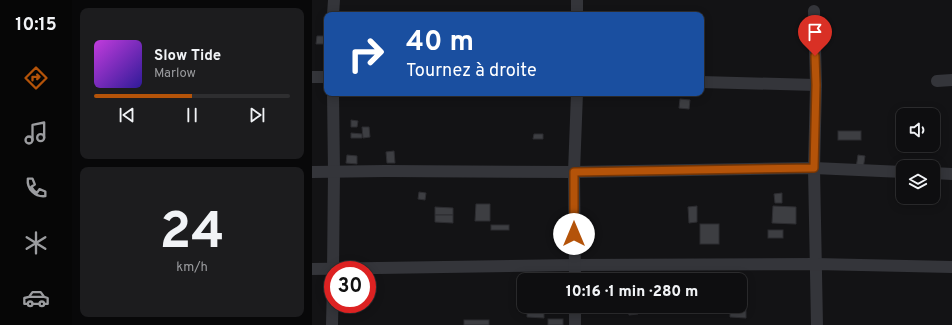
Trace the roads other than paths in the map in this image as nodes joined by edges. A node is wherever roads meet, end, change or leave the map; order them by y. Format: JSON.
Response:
{"nodes":[{"id":1,"x":334,"y":0,"type":"edge"},
{"id":2,"x":577,"y":0,"type":"edge"},
{"id":3,"x":814,"y":11,"type":"dead end"},
{"id":4,"x":333,"y":12,"type":"edge"},
{"id":5,"x":577,"y":12,"type":"edge"},
{"id":6,"x":312,"y":77,"type":"edge"},
{"id":7,"x":324,"y":77,"type":"edge"},
{"id":8,"x":952,"y":80,"type":"edge"},
{"id":9,"x":938,"y":81,"type":"dead end"},
{"id":10,"x":704,"y":82,"type":"edge"},
{"id":11,"x":816,"y":85,"type":"junction"},
{"id":12,"x":333,"y":96,"type":"edge"},
{"id":13,"x":577,"y":96,"type":"edge"},
{"id":14,"x":814,"y":168,"type":"junction"},
{"id":15,"x":312,"y":172,"type":"edge"},
{"id":16,"x":334,"y":172,"type":"junction"},
{"id":17,"x":574,"y":172,"type":"junction"},
{"id":18,"x":896,"y":172,"type":"edge"},
{"id":19,"x":940,"y":173,"type":"edge"},
{"id":20,"x":952,"y":174,"type":"edge"},
{"id":21,"x":333,"y":261,"type":"edge"},
{"id":22,"x":816,"y":264,"type":"junction"},
{"id":23,"x":574,"y":265,"type":"junction"},
{"id":24,"x":952,"y":267,"type":"edge"},
{"id":25,"x":376,"y":268,"type":"edge"},
{"id":26,"x":312,"y":269,"type":"edge"},
{"id":27,"x":324,"y":269,"type":"edge"},
{"id":28,"x":574,"y":273,"type":"edge"},
{"id":29,"x":332,"y":313,"type":"edge"},
{"id":30,"x":575,"y":313,"type":"edge"},
{"id":31,"x":332,"y":325,"type":"edge"},
{"id":32,"x":575,"y":325,"type":"edge"},
{"id":33,"x":816,"y":325,"type":"edge"}],
"edges":[{"from":1,"to":4,"type":"street"},
{"from":2,"to":5,"type":"street"},
{"from":3,"to":11,"type":"street"},
{"from":6,"to":7,"type":"street"},
{"from":8,"to":9,"type":"street"},
{"from":10,"to":11,"type":"street"},
{"from":11,"to":14,"type":"street"},
{"from":12,"to":16,"type":"street"},
{"from":13,"to":17,"type":"street"},
{"from":14,"to":17,"type":"street"},
{"from":14,"to":18,"type":"street"},
{"from":14,"to":22,"type":"street"},
{"from":15,"to":16,"type":"street"},
{"from":16,"to":17,"type":"street"},
{"from":16,"to":21,"type":"street"},
{"from":17,"to":23,"type":"street"},
{"from":19,"to":20,"type":"street"},
{"from":22,"to":23,"type":"street"},
{"from":22,"to":24,"type":"street"},
{"from":22,"to":33,"type":"street"},
{"from":23,"to":25,"type":"street"},
{"from":23,"to":28,"type":"street"},
{"from":26,"to":27,"type":"street"},
{"from":29,"to":31,"type":"street"},
{"from":30,"to":32,"type":"street"}]}
